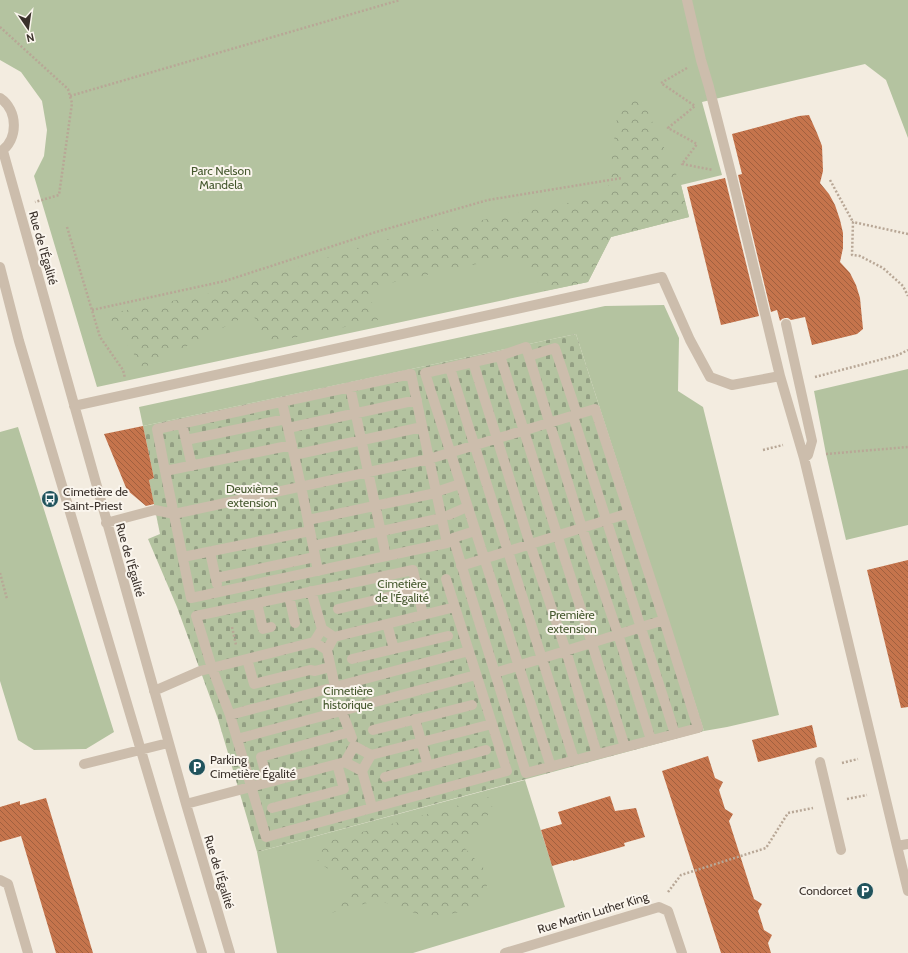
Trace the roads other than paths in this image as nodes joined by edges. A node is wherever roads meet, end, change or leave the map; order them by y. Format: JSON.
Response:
{"nodes":[{"id":1,"x":687,"y":0,"type":"edge"},
{"id":2,"x":0,"y":98,"type":"edge"},
{"id":3,"x":1,"y":152,"type":"edge"},
{"id":4,"x":0,"y":267,"type":"edge"},
{"id":5,"x":786,"y":324,"type":"dead end"},
{"id":6,"x":500,"y":356,"type":"junction"},
{"id":7,"x":529,"y":356,"type":"junction"},
{"id":8,"x":473,"y":362,"type":"junction"},
{"id":9,"x":450,"y":368,"type":"junction"},
{"id":10,"x":780,"y":376,"type":"junction"},
{"id":11,"x":350,"y":387,"type":"junction"},
{"id":12,"x":417,"y":400,"type":"junction"},
{"id":13,"x":282,"y":402,"type":"junction"},
{"id":14,"x":74,"y":406,"type":"junction"},
{"id":15,"x":356,"y":414,"type":"junction"},
{"id":16,"x":575,"y":415,"type":"junction"},
{"id":17,"x":287,"y":423,"type":"junction"},
{"id":18,"x":550,"y":423,"type":"junction"},
{"id":19,"x":182,"y":424,"type":"junction"},
{"id":20,"x":422,"y":427,"type":"junction"},
{"id":21,"x":523,"y":430,"type":"junction"},
{"id":22,"x":498,"y":438,"type":"junction"},
{"id":23,"x":186,"y":440,"type":"junction"},
{"id":24,"x":362,"y":440,"type":"junction"},
{"id":25,"x":292,"y":445,"type":"junction"},
{"id":26,"x":474,"y":446,"type":"junction"},
{"id":27,"x":450,"y":453,"type":"junction"},
{"id":28,"x":294,"y":455,"type":"junction"},
{"id":29,"x":804,"y":458,"type":"junction"},
{"id":30,"x":429,"y":459,"type":"junction"},
{"id":31,"x":192,"y":466,"type":"junction"},
{"id":32,"x":165,"y":471,"type":"junction"},
{"id":33,"x":368,"y":472,"type":"junction"},
{"id":34,"x":460,"y":484,"type":"junction"},
{"id":35,"x":302,"y":486,"type":"junction"},
{"id":36,"x":439,"y":491,"type":"junction"},
{"id":37,"x":375,"y":505,"type":"junction"},
{"id":38,"x":467,"y":507,"type":"junction"},
{"id":39,"x":629,"y":512,"type":"junction"},
{"id":40,"x":174,"y":514,"type":"junction"},
{"id":41,"x":445,"y":516,"type":"junction"},
{"id":42,"x":308,"y":520,"type":"junction"},
{"id":43,"x":607,"y":520,"type":"junction"},
{"id":44,"x":106,"y":522,"type":"junction"},
{"id":45,"x":582,"y":528,"type":"junction"},
{"id":46,"x":310,"y":531,"type":"junction"},
{"id":47,"x":475,"y":531,"type":"junction"},
{"id":48,"x":381,"y":532,"type":"junction"},
{"id":49,"x":557,"y":535,"type":"junction"},
{"id":50,"x":530,"y":544,"type":"junction"},
{"id":51,"x":313,"y":546,"type":"junction"},
{"id":52,"x":508,"y":551,"type":"junction"},
{"id":53,"x":210,"y":552,"type":"junction"},
{"id":54,"x":386,"y":556,"type":"junction"},
{"id":55,"x":183,"y":557,"type":"junction"},
{"id":56,"x":316,"y":557,"type":"junction"},
{"id":57,"x":484,"y":558,"type":"junction"},
{"id":58,"x":461,"y":566,"type":"junction"},
{"id":59,"x":318,"y":571,"type":"junction"},
{"id":60,"x":216,"y":578,"type":"junction"},
{"id":61,"x":446,"y":579,"type":"dead end"},
{"id":62,"x":417,"y":590,"type":"junction"},
{"id":63,"x":311,"y":591,"type":"junction"},
{"id":64,"x":219,"y":592,"type":"junction"},
{"id":65,"x":289,"y":596,"type":"junction"},
{"id":66,"x":257,"y":603,"type":"junction"},
{"id":67,"x":455,"y":607,"type":"junction"},
{"id":68,"x":338,"y":609,"type":"dead end"},
{"id":69,"x":423,"y":615,"type":"junction"},
{"id":70,"x":664,"y":620,"type":"junction"},
{"id":71,"x":295,"y":623,"type":"dead end"},
{"id":72,"x":388,"y":624,"type":"junction"},
{"id":73,"x":271,"y":628,"type":"dead end"},
{"id":74,"x":641,"y":628,"type":"junction"},
{"id":75,"x":322,"y":629,"type":"junction"},
{"id":76,"x":618,"y":634,"type":"junction"},
{"id":77,"x":448,"y":636,"type":"dead end"},
{"id":78,"x":334,"y":637,"type":"junction"},
{"id":79,"x":314,"y":642,"type":"junction"},
{"id":80,"x":591,"y":643,"type":"junction"},
{"id":81,"x":394,"y":649,"type":"junction"},
{"id":82,"x":327,"y":650,"type":"junction"},
{"id":83,"x":469,"y":651,"type":"junction"},
{"id":84,"x":566,"y":651,"type":"junction"},
{"id":85,"x":352,"y":659,"type":"dead end"},
{"id":86,"x":541,"y":659,"type":"junction"},
{"id":87,"x":244,"y":660,"type":"junction"},
{"id":88,"x":518,"y":666,"type":"junction"},
{"id":89,"x":212,"y":668,"type":"junction"},
{"id":90,"x":330,"y":668,"type":"junction"},
{"id":91,"x":495,"y":673,"type":"junction"},
{"id":92,"x":476,"y":676,"type":"junction"},
{"id":93,"x":335,"y":687,"type":"junction"},
{"id":94,"x":154,"y":691,"type":"junction"},
{"id":95,"x":472,"y":705,"type":"dead end"},
{"id":96,"x":342,"y":712,"type":"junction"},
{"id":97,"x":230,"y":715,"type":"junction"},
{"id":98,"x":415,"y":719,"type":"junction"},
{"id":99,"x":492,"y":724,"type":"junction"},
{"id":100,"x":373,"y":730,"type":"dead end"},
{"id":101,"x":350,"y":732,"type":"junction"},
{"id":102,"x":674,"y":734,"type":"junction"},
{"id":103,"x":237,"y":739,"type":"junction"},
{"id":104,"x":651,"y":740,"type":"junction"},
{"id":105,"x":168,"y":742,"type":"junction"},
{"id":106,"x":421,"y":742,"type":"junction"},
{"id":107,"x":354,"y":746,"type":"junction"},
{"id":108,"x":625,"y":747,"type":"junction"},
{"id":109,"x":140,"y":750,"type":"junction"},
{"id":110,"x":486,"y":750,"type":"dead end"},
{"id":111,"x":597,"y":754,"type":"junction"},
{"id":112,"x":371,"y":755,"type":"junction"},
{"id":113,"x":574,"y":760,"type":"junction"},
{"id":114,"x":820,"y":762,"type":"dead end"},
{"id":115,"x":341,"y":763,"type":"junction"},
{"id":116,"x":84,"y":764,"type":"dead end"},
{"id":117,"x":428,"y":766,"type":"junction"},
{"id":118,"x":551,"y":767,"type":"junction"},
{"id":119,"x":362,"y":771,"type":"junction"},
{"id":120,"x":385,"y":777,"type":"dead end"},
{"id":121,"x":268,"y":782,"type":"junction"},
{"id":122,"x":251,"y":786,"type":"junction"},
{"id":123,"x":186,"y":804,"type":"junction"},
{"id":124,"x":372,"y":807,"type":"junction"},
{"id":125,"x":272,"y":808,"type":"dead end"},
{"id":126,"x":908,"y":844,"type":"edge"},
{"id":127,"x":897,"y":846,"type":"junction"},
{"id":128,"x":841,"y":850,"type":"dead end"},
{"id":129,"x":0,"y":880,"type":"edge"},
{"id":130,"x":908,"y":891,"type":"edge"},
{"id":131,"x":28,"y":953,"type":"edge"},
{"id":132,"x":202,"y":953,"type":"edge"},
{"id":133,"x":230,"y":953,"type":"edge"},
{"id":134,"x":505,"y":953,"type":"edge"},
{"id":135,"x":682,"y":953,"type":"edge"}],
"edges":[{"from":1,"to":10,"type":"street"},
{"from":2,"to":3,"type":"street"},
{"from":3,"to":14,"type":"street","name":"Rue de l'Égalité"},
{"from":4,"to":109,"type":"street"},
{"from":5,"to":29,"type":"street"},
{"from":6,"to":7,"type":"street"},
{"from":6,"to":8,"type":"street"},
{"from":6,"to":21,"type":"street"},
{"from":7,"to":16,"type":"street"},
{"from":7,"to":18,"type":"street"},
{"from":8,"to":9,"type":"street"},
{"from":8,"to":22,"type":"street"},
{"from":9,"to":26,"type":"street"},
{"from":9,"to":27,"type":"street"},
{"from":10,"to":14,"type":"street"},
{"from":10,"to":29,"type":"street"},
{"from":11,"to":12,"type":"street"},
{"from":11,"to":13,"type":"street"},
{"from":11,"to":15,"type":"street"},
{"from":12,"to":15,"type":"street"},
{"from":12,"to":20,"type":"street"},
{"from":13,"to":17,"type":"street"},
{"from":13,"to":19,"type":"street"},
{"from":14,"to":44,"type":"street","name":"Rue de l'Égalité"},
{"from":15,"to":17,"type":"street"},
{"from":15,"to":24,"type":"street"},
{"from":16,"to":18,"type":"street"},
{"from":16,"to":39,"type":"street"},
{"from":16,"to":43,"type":"street"},
{"from":17,"to":23,"type":"street"},
{"from":17,"to":25,"type":"street"},
{"from":18,"to":21,"type":"street"},
{"from":18,"to":45,"type":"street"},
{"from":19,"to":23,"type":"street"},
{"from":19,"to":32,"type":"street"},
{"from":20,"to":24,"type":"street"},
{"from":20,"to":30,"type":"street"},
{"from":21,"to":22,"type":"street"},
{"from":21,"to":49,"type":"street"},
{"from":22,"to":26,"type":"street"},
{"from":22,"to":50,"type":"street"},
{"from":23,"to":31,"type":"street"},
{"from":24,"to":28,"type":"street"},
{"from":24,"to":33,"type":"street"},
{"from":25,"to":28,"type":"street"},
{"from":25,"to":31,"type":"street"},
{"from":26,"to":27,"type":"street"},
{"from":26,"to":52,"type":"street"},
{"from":27,"to":30,"type":"street"},
{"from":27,"to":34,"type":"street"},
{"from":28,"to":35,"type":"street"},
{"from":29,"to":127,"type":"street"},
{"from":30,"to":33,"type":"street"},
{"from":30,"to":36,"type":"street"},
{"from":31,"to":32,"type":"street"},
{"from":32,"to":40,"type":"street"},
{"from":33,"to":35,"type":"street"},
{"from":33,"to":37,"type":"street"},
{"from":34,"to":36,"type":"street"},
{"from":34,"to":38,"type":"street"},
{"from":35,"to":40,"type":"street"},
{"from":35,"to":42,"type":"street"},
{"from":36,"to":37,"type":"street"},
{"from":36,"to":41,"type":"street"},
{"from":37,"to":42,"type":"street"},
{"from":37,"to":48,"type":"street"},
{"from":38,"to":41,"type":"street"},
{"from":38,"to":47,"type":"street"},
{"from":39,"to":43,"type":"street"},
{"from":39,"to":70,"type":"street"},
{"from":40,"to":44,"type":"street"},
{"from":40,"to":55,"type":"street"},
{"from":41,"to":48,"type":"street"},
{"from":41,"to":54,"type":"street"},
{"from":42,"to":46,"type":"street"},
{"from":43,"to":45,"type":"street"},
{"from":43,"to":74,"type":"street"},
{"from":44,"to":94,"type":"street","name":"Rue de l'Égalité"},
{"from":45,"to":49,"type":"street"},
{"from":45,"to":76,"type":"street"},
{"from":46,"to":51,"type":"street"},
{"from":46,"to":53,"type":"street"},
{"from":47,"to":57,"type":"street"},
{"from":47,"to":58,"type":"street"},
{"from":48,"to":51,"type":"street"},
{"from":48,"to":54,"type":"street"},
{"from":49,"to":50,"type":"street"},
{"from":49,"to":80,"type":"street"},
{"from":50,"to":52,"type":"street"},
{"from":50,"to":84,"type":"street"},
{"from":51,"to":56,"type":"street"},
{"from":52,"to":57,"type":"street"},
{"from":52,"to":86,"type":"street"},
{"from":53,"to":55,"type":"street"},
{"from":53,"to":60,"type":"street"},
{"from":54,"to":59,"type":"street"},
{"from":55,"to":64,"type":"street"},
{"from":56,"to":59,"type":"street"},
{"from":56,"to":60,"type":"street"},
{"from":57,"to":58,"type":"street"},
{"from":57,"to":88,"type":"street"},
{"from":58,"to":91,"type":"street"},
{"from":59,"to":64,"type":"street"},
{"from":60,"to":64,"type":"street"},
{"from":61,"to":67,"type":"street"},
{"from":62,"to":63,"type":"street"},
{"from":62,"to":68,"type":"street"},
{"from":62,"to":69,"type":"street"},
{"from":63,"to":65,"type":"street"},
{"from":63,"to":75,"type":"street"},
{"from":65,"to":66,"type":"street"},
{"from":65,"to":71,"type":"street"},
{"from":66,"to":73,"type":"street"},
{"from":66,"to":89,"type":"street"},
{"from":67,"to":69,"type":"street"},
{"from":67,"to":83,"type":"street"},
{"from":69,"to":72,"type":"street"},
{"from":70,"to":74,"type":"street"},
{"from":70,"to":102,"type":"street"},
{"from":72,"to":78,"type":"street"},
{"from":72,"to":81,"type":"street"},
{"from":74,"to":76,"type":"street"},
{"from":74,"to":102,"type":"street"},
{"from":75,"to":78,"type":"street"},
{"from":75,"to":79,"type":"street"},
{"from":76,"to":80,"type":"street"},
{"from":76,"to":104,"type":"street"},
{"from":77,"to":81,"type":"street"},
{"from":78,"to":82,"type":"street"},
{"from":79,"to":82,"type":"street"},
{"from":79,"to":87,"type":"street"},
{"from":80,"to":84,"type":"street"},
{"from":80,"to":108,"type":"street"},
{"from":81,"to":85,"type":"street"},
{"from":82,"to":90,"type":"street"},
{"from":83,"to":92,"type":"street"},
{"from":83,"to":93,"type":"street"},
{"from":84,"to":86,"type":"street"},
{"from":84,"to":111,"type":"street"},
{"from":86,"to":88,"type":"street"},
{"from":86,"to":113,"type":"street"},
{"from":87,"to":89,"type":"street"},
{"from":87,"to":90,"type":"street"},
{"from":88,"to":91,"type":"street"},
{"from":88,"to":118,"type":"street"},
{"from":89,"to":94,"type":"street"},
{"from":89,"to":97,"type":"street"},
{"from":90,"to":93,"type":"street"},
{"from":91,"to":118,"type":"street"},
{"from":92,"to":96,"type":"street"},
{"from":92,"to":99,"type":"street"},
{"from":93,"to":97,"type":"street"},
{"from":94,"to":105,"type":"street","name":"Rue de l'Égalité"},
{"from":95,"to":98,"type":"street"},
{"from":96,"to":101,"type":"street"},
{"from":96,"to":103,"type":"street"},
{"from":97,"to":103,"type":"street"},
{"from":98,"to":100,"type":"street"},
{"from":98,"to":106,"type":"street"},
{"from":99,"to":106,"type":"street"},
{"from":99,"to":124,"type":"street"},
{"from":101,"to":107,"type":"street"},
{"from":101,"to":121,"type":"street"},
{"from":102,"to":104,"type":"street"},
{"from":103,"to":122,"type":"street"},
{"from":104,"to":108,"type":"street"},
{"from":105,"to":109,"type":"street"},
{"from":105,"to":123,"type":"street","name":"Rue de l'Égalité"},
{"from":106,"to":112,"type":"street"},
{"from":106,"to":117,"type":"street"},
{"from":107,"to":112,"type":"street"},
{"from":107,"to":115,"type":"street"},
{"from":108,"to":111,"type":"street"},
{"from":109,"to":116,"type":"street"},
{"from":109,"to":132,"type":"street"},
{"from":110,"to":117,"type":"street"},
{"from":111,"to":113,"type":"street"},
{"from":112,"to":119,"type":"street"},
{"from":113,"to":118,"type":"street"},
{"from":114,"to":128,"type":"street"},
{"from":115,"to":119,"type":"street"},
{"from":115,"to":121,"type":"street"},
{"from":115,"to":125,"type":"street"},
{"from":117,"to":120,"type":"street"},
{"from":119,"to":124,"type":"street"},
{"from":121,"to":122,"type":"street"},
{"from":122,"to":123,"type":"street"},
{"from":122,"to":124,"type":"street"},
{"from":123,"to":133,"type":"street","name":"Rue de l'Égalité"},
{"from":126,"to":127,"type":"street"},
{"from":127,"to":130,"type":"street"},
{"from":129,"to":131,"type":"street"},
{"from":134,"to":135,"type":"street","name":"Rue Martin Luther King"}]}
